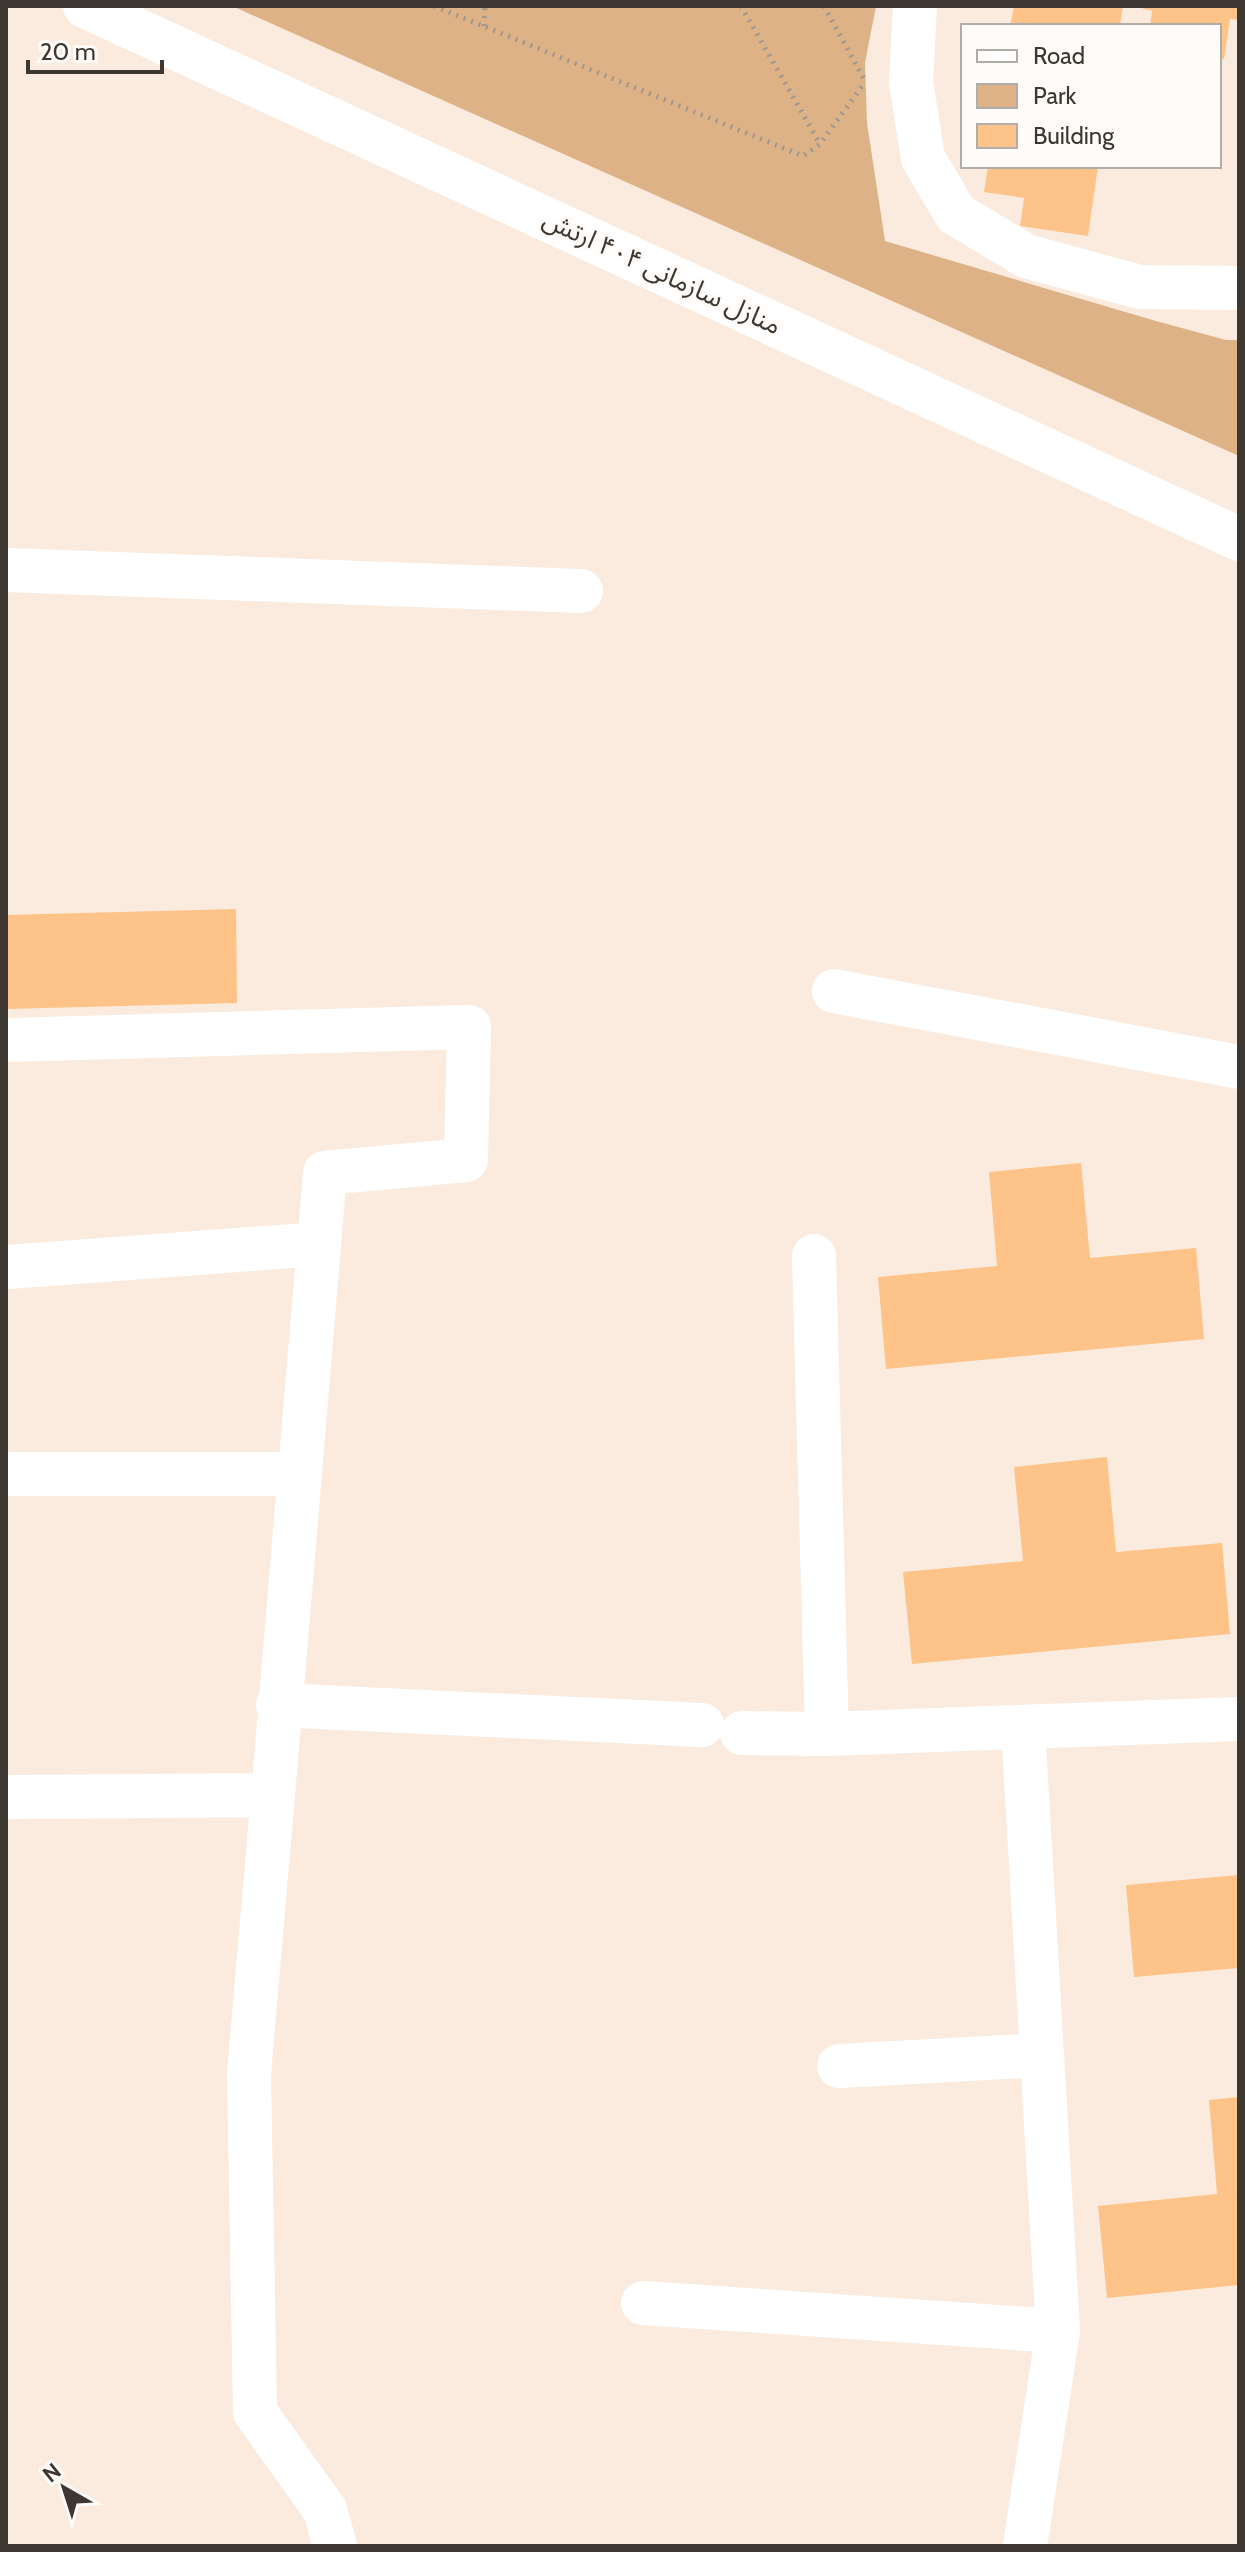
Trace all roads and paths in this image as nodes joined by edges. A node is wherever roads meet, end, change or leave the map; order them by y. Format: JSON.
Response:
{"nodes":[{"id":1,"x":85,"y":6,"type":"edge"},
{"id":2,"x":434,"y":6,"type":"edge"},
{"id":3,"x":485,"y":6,"type":"edge"},
{"id":4,"x":741,"y":6,"type":"edge"},
{"id":5,"x":824,"y":6,"type":"edge"},
{"id":6,"x":915,"y":6,"type":"edge"},
{"id":7,"x":484,"y":26,"type":"junction"},
{"id":8,"x":866,"y":82,"type":"junction"},
{"id":9,"x":911,"y":82,"type":"junction"},
{"id":10,"x":820,"y":144,"type":"junction"},
{"id":11,"x":1239,"y":288,"type":"edge"},
{"id":12,"x":1239,"y":539,"type":"edge"},
{"id":13,"x":6,"y":570,"type":"edge"},
{"id":14,"x":581,"y":591,"type":"dead end"},
{"id":15,"x":834,"y":991,"type":"dead end"},
{"id":16,"x":6,"y":1040,"type":"edge"},
{"id":17,"x":1239,"y":1067,"type":"edge"},
{"id":18,"x":319,"y":1244,"type":"junction"},
{"id":19,"x":814,"y":1256,"type":"dead end"},
{"id":20,"x":8,"y":1267,"type":"edge"},
{"id":21,"x":6,"y":1474,"type":"edge"},
{"id":22,"x":300,"y":1474,"type":"junction"},
{"id":23,"x":278,"y":1705,"type":"junction"},
{"id":24,"x":1239,"y":1719,"type":"edge"},
{"id":25,"x":1023,"y":1727,"type":"junction"},
{"id":26,"x":827,"y":1734,"type":"junction"},
{"id":27,"x":273,"y":1795,"type":"junction"},
{"id":28,"x":6,"y":1797,"type":"edge"},
{"id":29,"x":1042,"y":2055,"type":"junction"},
{"id":30,"x":839,"y":2066,"type":"dead end"},
{"id":31,"x":643,"y":2303,"type":"dead end"},
{"id":32,"x":1058,"y":2331,"type":"junction"},
{"id":33,"x":335,"y":2546,"type":"edge"},
{"id":34,"x":1025,"y":2546,"type":"edge"}],
"edges":[{"from":1,"to":12,"type":"street","name":"منازل سازمانی ۴۰۴ ارتش"},
{"from":2,"to":7,"type":"path"},
{"from":3,"to":7,"type":"path"},
{"from":4,"to":10,"type":"path"},
{"from":5,"to":8,"type":"path"},
{"from":6,"to":9,"type":"street"},
{"from":7,"to":10,"type":"path"},
{"from":8,"to":9,"type":"path"},
{"from":8,"to":10,"type":"path"},
{"from":9,"to":11,"type":"street"},
{"from":13,"to":14,"type":"street"},
{"from":15,"to":17,"type":"street"},
{"from":16,"to":18,"type":"street"},
{"from":18,"to":20,"type":"street"},
{"from":18,"to":22,"type":"street"},
{"from":19,"to":26,"type":"street"},
{"from":21,"to":22,"type":"street"},
{"from":22,"to":23,"type":"street"},
{"from":23,"to":26,"type":"street"},
{"from":23,"to":27,"type":"street"},
{"from":24,"to":25,"type":"street"},
{"from":25,"to":26,"type":"street"},
{"from":25,"to":29,"type":"street"},
{"from":27,"to":28,"type":"street"},
{"from":27,"to":33,"type":"street"},
{"from":29,"to":30,"type":"street"},
{"from":29,"to":32,"type":"street"},
{"from":31,"to":32,"type":"street"},
{"from":32,"to":34,"type":"street"}]}
